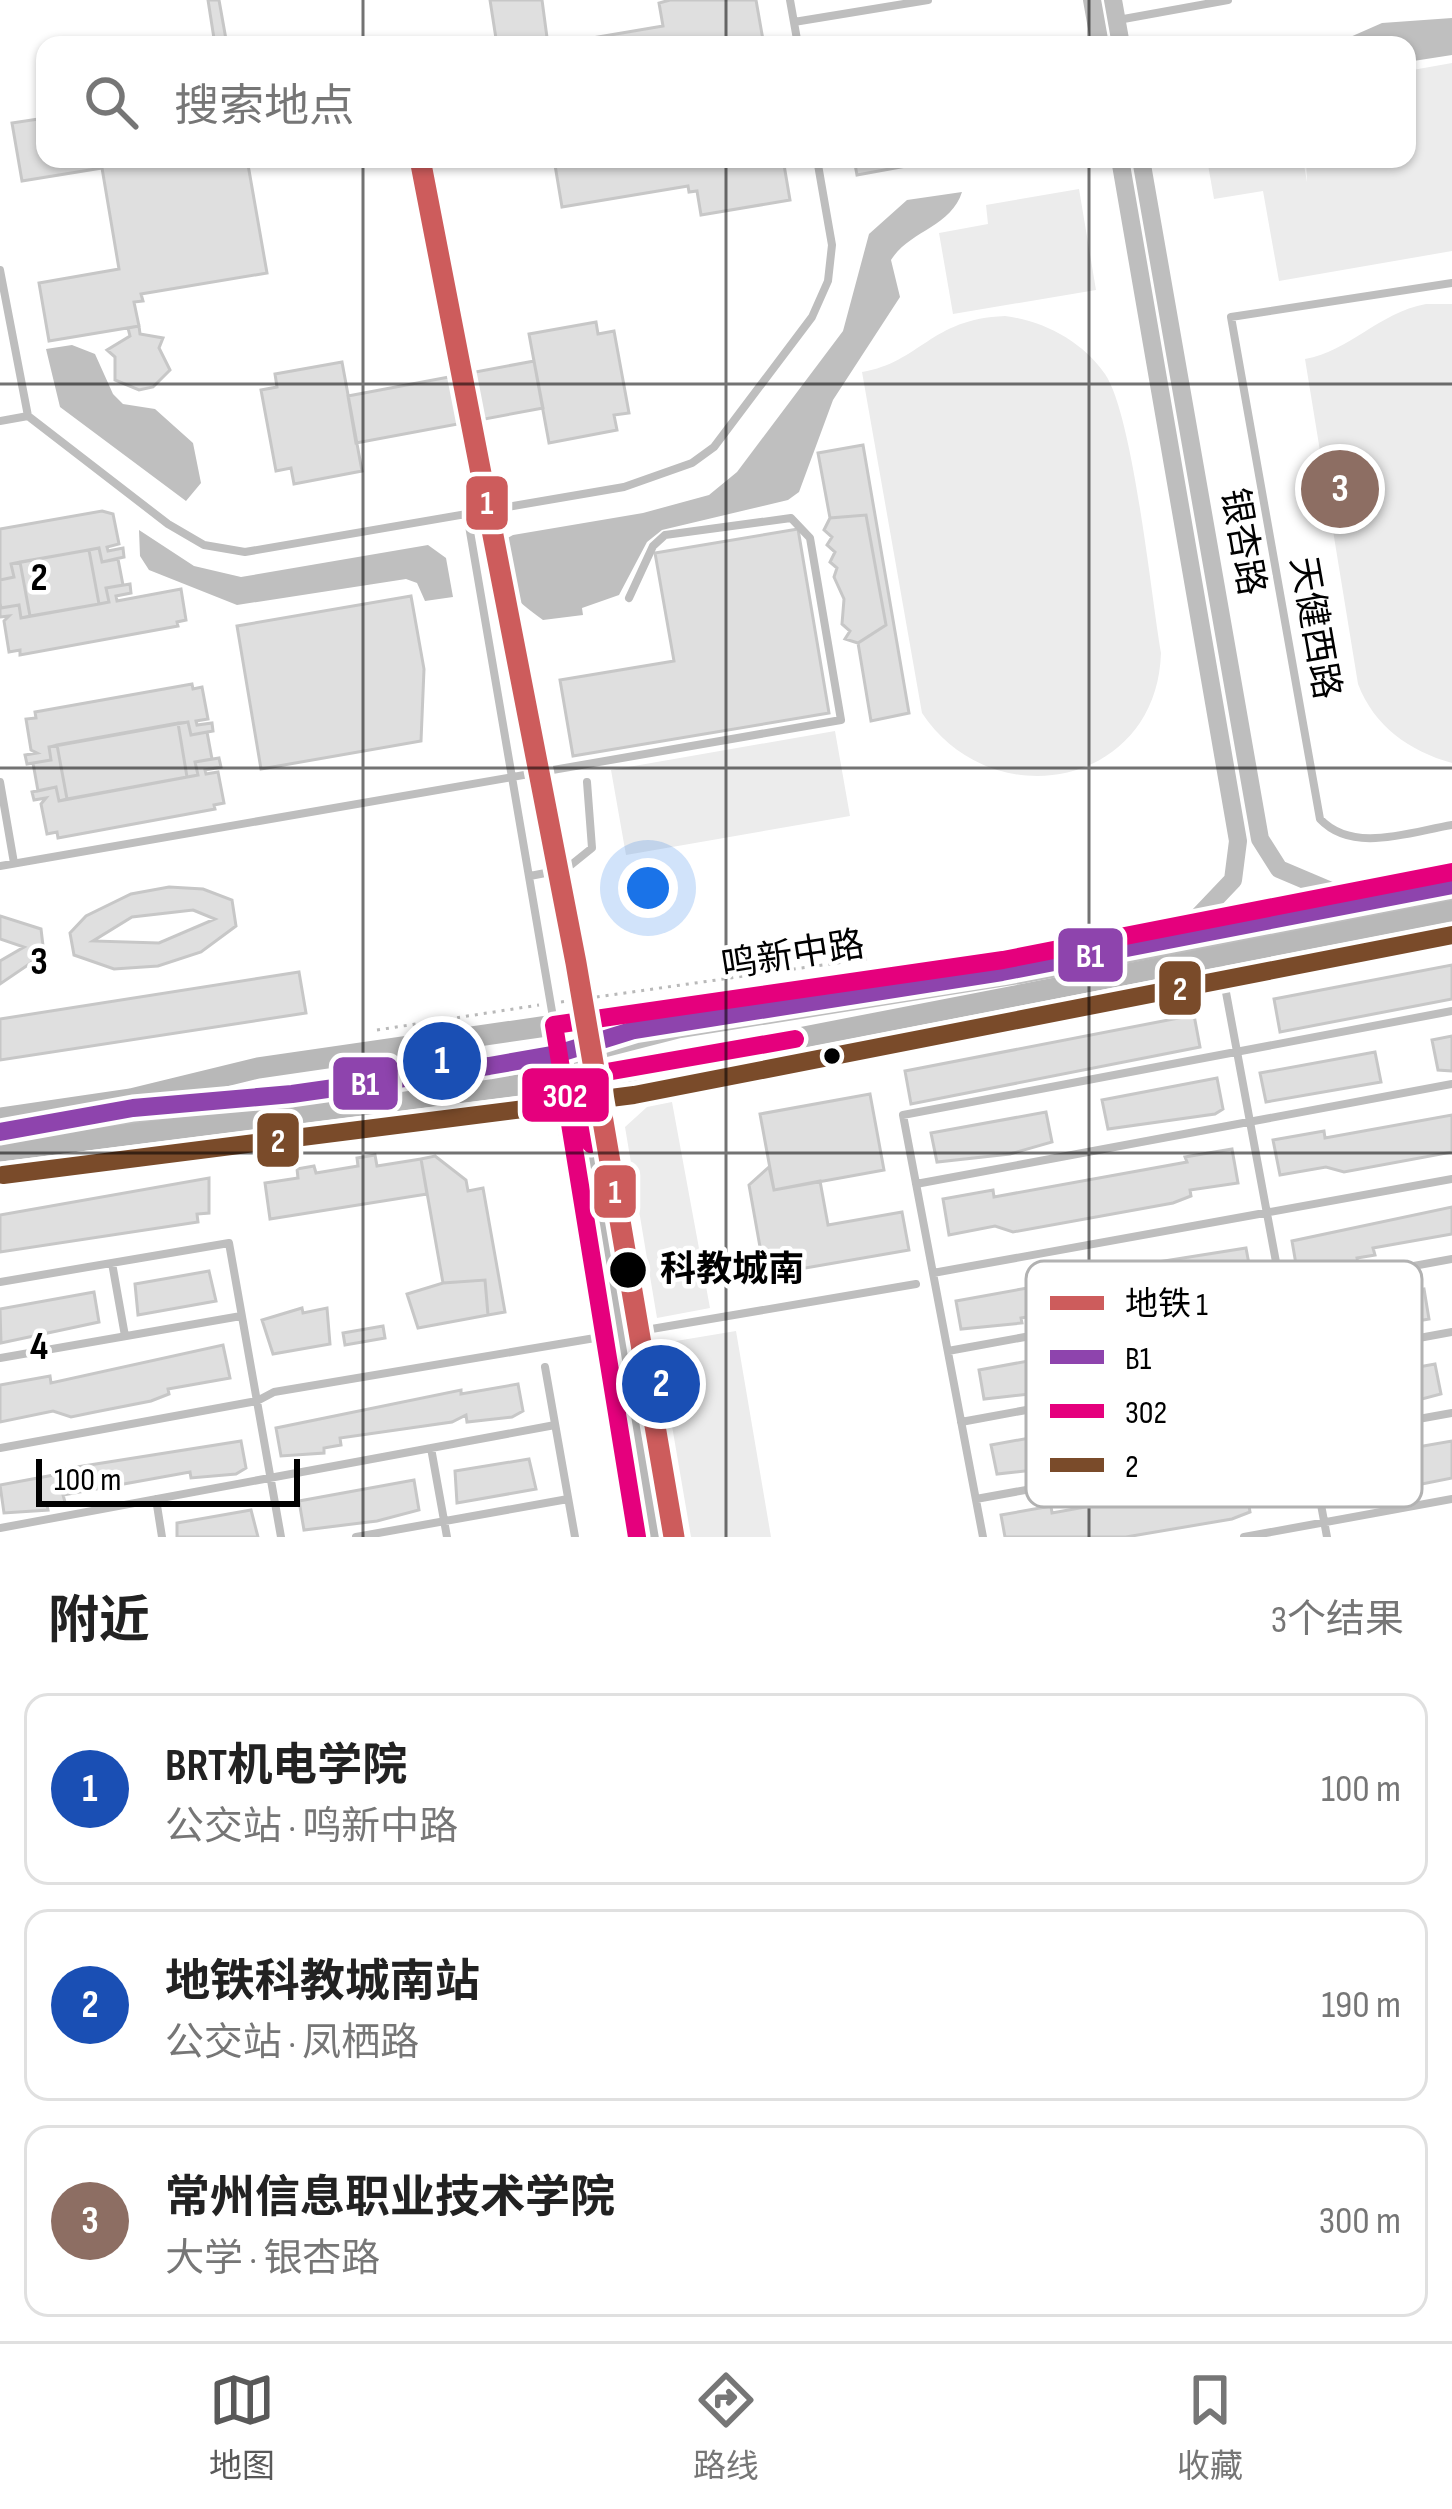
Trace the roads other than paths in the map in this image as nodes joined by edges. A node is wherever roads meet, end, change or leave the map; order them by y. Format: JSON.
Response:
{"nodes":[{"id":1,"x":790,"y":0,"type":"edge"},
{"id":2,"x":928,"y":0,"type":"edge"},
{"id":3,"x":1092,"y":0,"type":"edge"},
{"id":4,"x":1113,"y":0,"type":"edge"},
{"id":5,"x":1155,"y":0,"type":"edge"},
{"id":6,"x":1228,"y":0,"type":"edge"},
{"id":7,"x":1157,"y":13,"type":"junction"},
{"id":8,"x":1116,"y":20,"type":"junction"},
{"id":9,"x":794,"y":22,"type":"junction"},
{"id":10,"x":796,"y":36,"type":"edge"},
{"id":11,"x":1098,"y":36,"type":"edge"},
{"id":12,"x":1119,"y":36,"type":"edge"},
{"id":13,"x":819,"y":168,"type":"edge"},
{"id":14,"x":1122,"y":168,"type":"edge"},
{"id":15,"x":1143,"y":168,"type":"edge"},
{"id":16,"x":0,"y":270,"type":"edge"},
{"id":17,"x":1452,"y":283,"type":"edge"},
{"id":18,"x":28,"y":416,"type":"junction"},
{"id":19,"x":0,"y":421,"type":"edge"},
{"id":20,"x":467,"y":514,"type":"junction"},
{"id":21,"x":629,"y":598,"type":"dead end"},
{"id":22,"x":513,"y":776,"type":"junction"},
{"id":23,"x":0,"y":782,"type":"edge"},
{"id":24,"x":587,"y":782,"type":"dead end"},
{"id":25,"x":1452,"y":825,"type":"edge"},
{"id":26,"x":14,"y":863,"type":"junction"},
{"id":27,"x":0,"y":866,"type":"edge"},
{"id":28,"x":1452,"y":872,"type":"edge"},
{"id":29,"x":530,"y":876,"type":"junction"},
{"id":30,"x":1452,"y":885,"type":"edge"},
{"id":31,"x":1338,"y":894,"type":"junction"},
{"id":32,"x":1452,"y":898,"type":"edge"},
{"id":33,"x":1452,"y":910,"type":"edge"},
{"id":34,"x":1194,"y":921,"type":"junction"},
{"id":35,"x":1219,"y":955,"type":"junction"},
{"id":36,"x":1020,"y":980,"type":"junction"},
{"id":37,"x":1061,"y":984,"type":"junction"},
{"id":38,"x":1452,"y":1011,"type":"edge"},
{"id":39,"x":554,"y":1025,"type":"junction"},
{"id":40,"x":1238,"y":1052,"type":"junction"},
{"id":41,"x":565,"y":1065,"type":"junction"},
{"id":42,"x":1452,"y":1084,"type":"edge"},
{"id":43,"x":0,"y":1118,"type":"edge"},
{"id":44,"x":1251,"y":1121,"type":"junction"},
{"id":45,"x":0,"y":1137,"type":"edge"},
{"id":46,"x":0,"y":1151,"type":"edge"},
{"id":47,"x":1452,"y":1179,"type":"edge"},
{"id":48,"x":916,"y":1184,"type":"junction"},
{"id":49,"x":1268,"y":1213,"type":"junction"},
{"id":50,"x":1452,"y":1259,"type":"edge"},
{"id":51,"x":1277,"y":1261,"type":"edge"},
{"id":52,"x":112,"y":1263,"type":"junction"},
{"id":53,"x":1422,"y":1264,"type":"edge"},
{"id":54,"x":933,"y":1273,"type":"junction"},
{"id":55,"x":0,"y":1282,"type":"edge"},
{"id":56,"x":916,"y":1284,"type":"dead end"},
{"id":57,"x":241,"y":1316,"type":"junction"},
{"id":58,"x":1452,"y":1332,"type":"edge"},
{"id":59,"x":124,"y":1336,"type":"junction"},
{"id":60,"x":613,"y":1336,"type":"junction"},
{"id":61,"x":1026,"y":1337,"type":"edge"},
{"id":62,"x":1422,"y":1338,"type":"edge"},
{"id":63,"x":948,"y":1351,"type":"junction"},
{"id":64,"x":0,"y":1358,"type":"edge"},
{"id":65,"x":545,"y":1367,"type":"dead end"},
{"id":66,"x":256,"y":1401,"type":"junction"},
{"id":67,"x":1026,"y":1410,"type":"edge"},
{"id":68,"x":1452,"y":1413,"type":"edge"},
{"id":69,"x":1422,"y":1418,"type":"edge"},
{"id":70,"x":961,"y":1422,"type":"junction"},
{"id":71,"x":555,"y":1425,"type":"junction"},
{"id":72,"x":0,"y":1448,"type":"edge"},
{"id":73,"x":431,"y":1448,"type":"junction"},
{"id":74,"x":270,"y":1478,"type":"junction"},
{"id":75,"x":1026,"y":1490,"type":"edge"},
{"id":76,"x":156,"y":1499,"type":"junction"},
{"id":77,"x":568,"y":1499,"type":"junction"},
{"id":78,"x":976,"y":1499,"type":"junction"},
{"id":79,"x":1452,"y":1499,"type":"edge"},
{"id":80,"x":1422,"y":1504,"type":"edge"},
{"id":81,"x":1321,"y":1507,"type":"edge"},
{"id":82,"x":1407,"y":1507,"type":"edge"},
{"id":83,"x":444,"y":1521,"type":"junction"},
{"id":84,"x":1324,"y":1522,"type":"junction"},
{"id":85,"x":0,"y":1528,"type":"edge"},
{"id":86,"x":163,"y":1537,"type":"edge"},
{"id":87,"x":281,"y":1537,"type":"edge"},
{"id":88,"x":356,"y":1537,"type":"edge"},
{"id":89,"x":447,"y":1537,"type":"edge"},
{"id":90,"x":575,"y":1537,"type":"edge"},
{"id":91,"x":638,"y":1537,"type":"edge"},
{"id":92,"x":656,"y":1537,"type":"edge"},
{"id":93,"x":983,"y":1537,"type":"edge"},
{"id":94,"x":1244,"y":1537,"type":"edge"},
{"id":95,"x":1327,"y":1537,"type":"edge"}],
"edges":[{"from":1,"to":9,"type":"lane"},
{"from":2,"to":9,"type":"lane"},
{"from":3,"to":11,"type":"street"},
{"from":4,"to":8,"type":"street"},
{"from":5,"to":7,"type":"lane"},
{"from":6,"to":7,"type":"lane"},
{"from":7,"to":8,"type":"lane"},
{"from":8,"to":12,"type":"street"},
{"from":9,"to":10,"type":"lane"},
{"from":13,"to":20,"type":"lane"},
{"from":14,"to":34,"type":"street","name":"银杏路"},
{"from":15,"to":31,"type":"street","name":"银杏路"},
{"from":16,"to":18,"type":"lane"},
{"from":17,"to":25,"type":"lane","name":"天健西路"},
{"from":18,"to":19,"type":"lane"},
{"from":18,"to":20,"type":"lane"},
{"from":20,"to":22,"type":"lane"},
{"from":21,"to":22,"type":"lane"},
{"from":22,"to":26,"type":"lane"},
{"from":22,"to":29,"type":"lane"},
{"from":23,"to":26,"type":"lane"},
{"from":24,"to":29,"type":"lane"},
{"from":26,"to":27,"type":"lane"},
{"from":28,"to":31,"type":"main road","name":"鸣新中路"},
{"from":29,"to":39,"type":"lane"},
{"from":30,"to":41,"type":"lane"},
{"from":31,"to":34,"type":"main road","name":"鸣新中路"},
{"from":32,"to":36,"type":"lane"},
{"from":33,"to":35,"type":"main road"},
{"from":34,"to":39,"type":"main road","name":"鸣新中路"},
{"from":35,"to":37,"type":"main road"},
{"from":35,"to":40,"type":"lane"},
{"from":36,"to":37,"type":"lane"},
{"from":36,"to":41,"type":"lane"},
{"from":37,"to":41,"type":"main road"},
{"from":38,"to":40,"type":"lane"},
{"from":39,"to":41,"type":"main road"},
{"from":39,"to":43,"type":"main road","name":"鸣新中路"},
{"from":40,"to":44,"type":"lane"},
{"from":40,"to":48,"type":"lane"},
{"from":41,"to":45,"type":"lane"},
{"from":41,"to":46,"type":"main road"},
{"from":41,"to":60,"type":"main road"},
{"from":42,"to":44,"type":"lane"},
{"from":44,"to":48,"type":"lane"},
{"from":44,"to":49,"type":"lane"},
{"from":47,"to":49,"type":"lane"},
{"from":48,"to":54,"type":"lane"},
{"from":49,"to":51,"type":"lane"},
{"from":49,"to":54,"type":"lane"},
{"from":50,"to":53,"type":"lane"},
{"from":52,"to":55,"type":"lane"},
{"from":52,"to":57,"type":"lane"},
{"from":52,"to":59,"type":"lane"},
{"from":54,"to":63,"type":"lane"},
{"from":56,"to":60,"type":"lane"},
{"from":57,"to":59,"type":"lane"},
{"from":57,"to":66,"type":"lane"},
{"from":58,"to":62,"type":"lane"},
{"from":59,"to":64,"type":"lane"},
{"from":60,"to":66,"type":"lane"},
{"from":60,"to":91,"type":"main road"},
{"from":60,"to":92,"type":"main road"},
{"from":61,"to":63,"type":"lane"},
{"from":63,"to":70,"type":"lane"},
{"from":65,"to":71,"type":"lane"},
{"from":66,"to":72,"type":"lane"},
{"from":66,"to":74,"type":"lane"},
{"from":67,"to":70,"type":"lane"},
{"from":68,"to":69,"type":"lane"},
{"from":70,"to":78,"type":"lane"},
{"from":71,"to":73,"type":"lane"},
{"from":71,"to":77,"type":"lane"},
{"from":73,"to":74,"type":"lane"},
{"from":73,"to":83,"type":"lane"},
{"from":74,"to":76,"type":"lane"},
{"from":74,"to":87,"type":"lane"},
{"from":75,"to":78,"type":"lane"},
{"from":76,"to":85,"type":"lane"},
{"from":76,"to":86,"type":"lane"},
{"from":77,"to":83,"type":"lane"},
{"from":77,"to":90,"type":"lane"},
{"from":78,"to":93,"type":"lane"},
{"from":79,"to":80,"type":"lane"},
{"from":81,"to":84,"type":"lane"},
{"from":82,"to":84,"type":"lane"},
{"from":83,"to":88,"type":"lane"},
{"from":83,"to":89,"type":"lane"},
{"from":84,"to":94,"type":"lane"},
{"from":84,"to":95,"type":"lane"}]}
